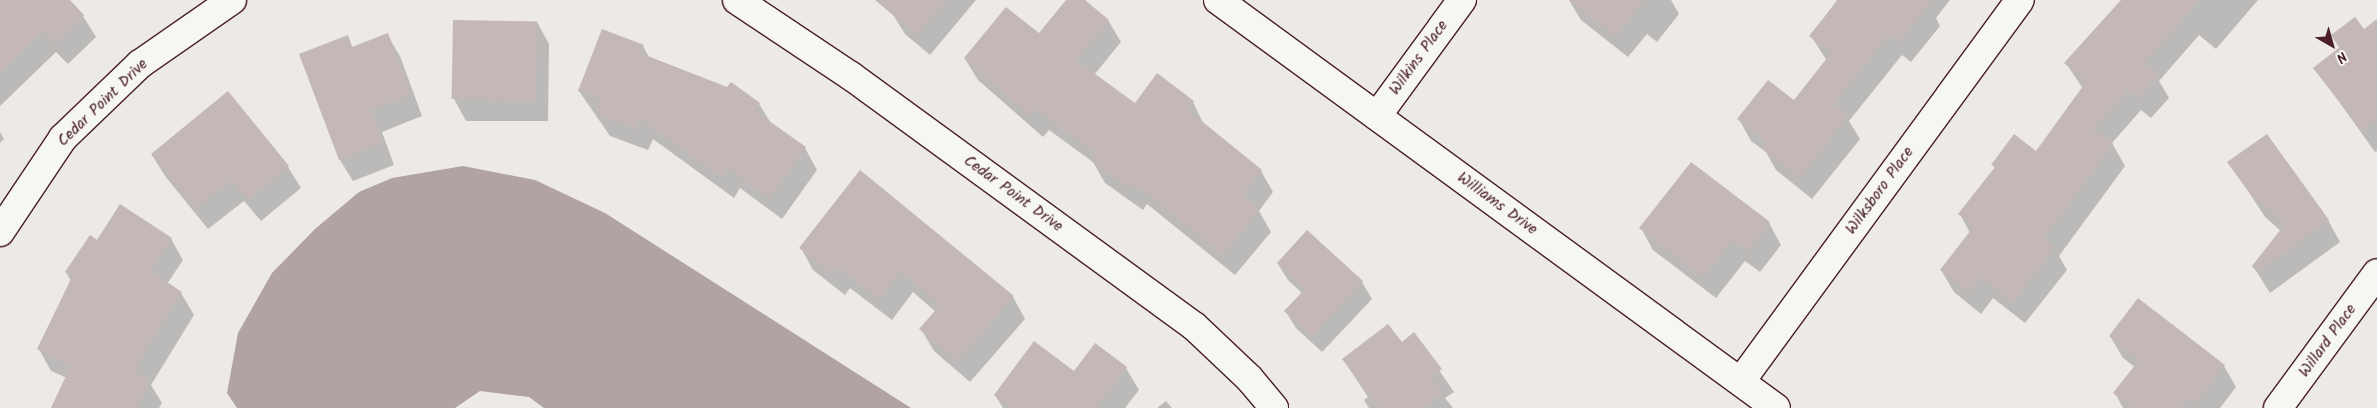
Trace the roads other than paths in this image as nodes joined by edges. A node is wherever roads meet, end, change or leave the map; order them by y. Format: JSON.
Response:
{"nodes":[{"id":1,"x":232,"y":0,"type":"edge"},
{"id":2,"x":737,"y":0,"type":"edge"},
{"id":3,"x":1218,"y":0,"type":"edge"},
{"id":4,"x":1462,"y":0,"type":"edge"},
{"id":5,"x":2020,"y":0,"type":"edge"},
{"id":6,"x":1377,"y":116,"type":"junction"},
{"id":7,"x":0,"y":232,"type":"edge"},
{"id":8,"x":2377,"y":274,"type":"edge"},
{"id":9,"x":1741,"y":381,"type":"junction"},
{"id":10,"x":1274,"y":408,"type":"edge"},
{"id":11,"x":1776,"y":408,"type":"edge"},
{"id":12,"x":2278,"y":408,"type":"edge"}],
"edges":[{"from":1,"to":7,"type":"street","name":"Cedar Point Drive"},
{"from":2,"to":10,"type":"street","name":"Cedar Point Drive"},
{"from":3,"to":6,"type":"street","name":"Williams Drive"},
{"from":4,"to":6,"type":"street","name":"Wilkins Place"},
{"from":5,"to":9,"type":"street","name":"Wilksboro Place"},
{"from":6,"to":9,"type":"street","name":"Williams Drive"},
{"from":8,"to":12,"type":"street","name":"Willard Place"},
{"from":9,"to":11,"type":"street","name":"Williams Drive"}]}
